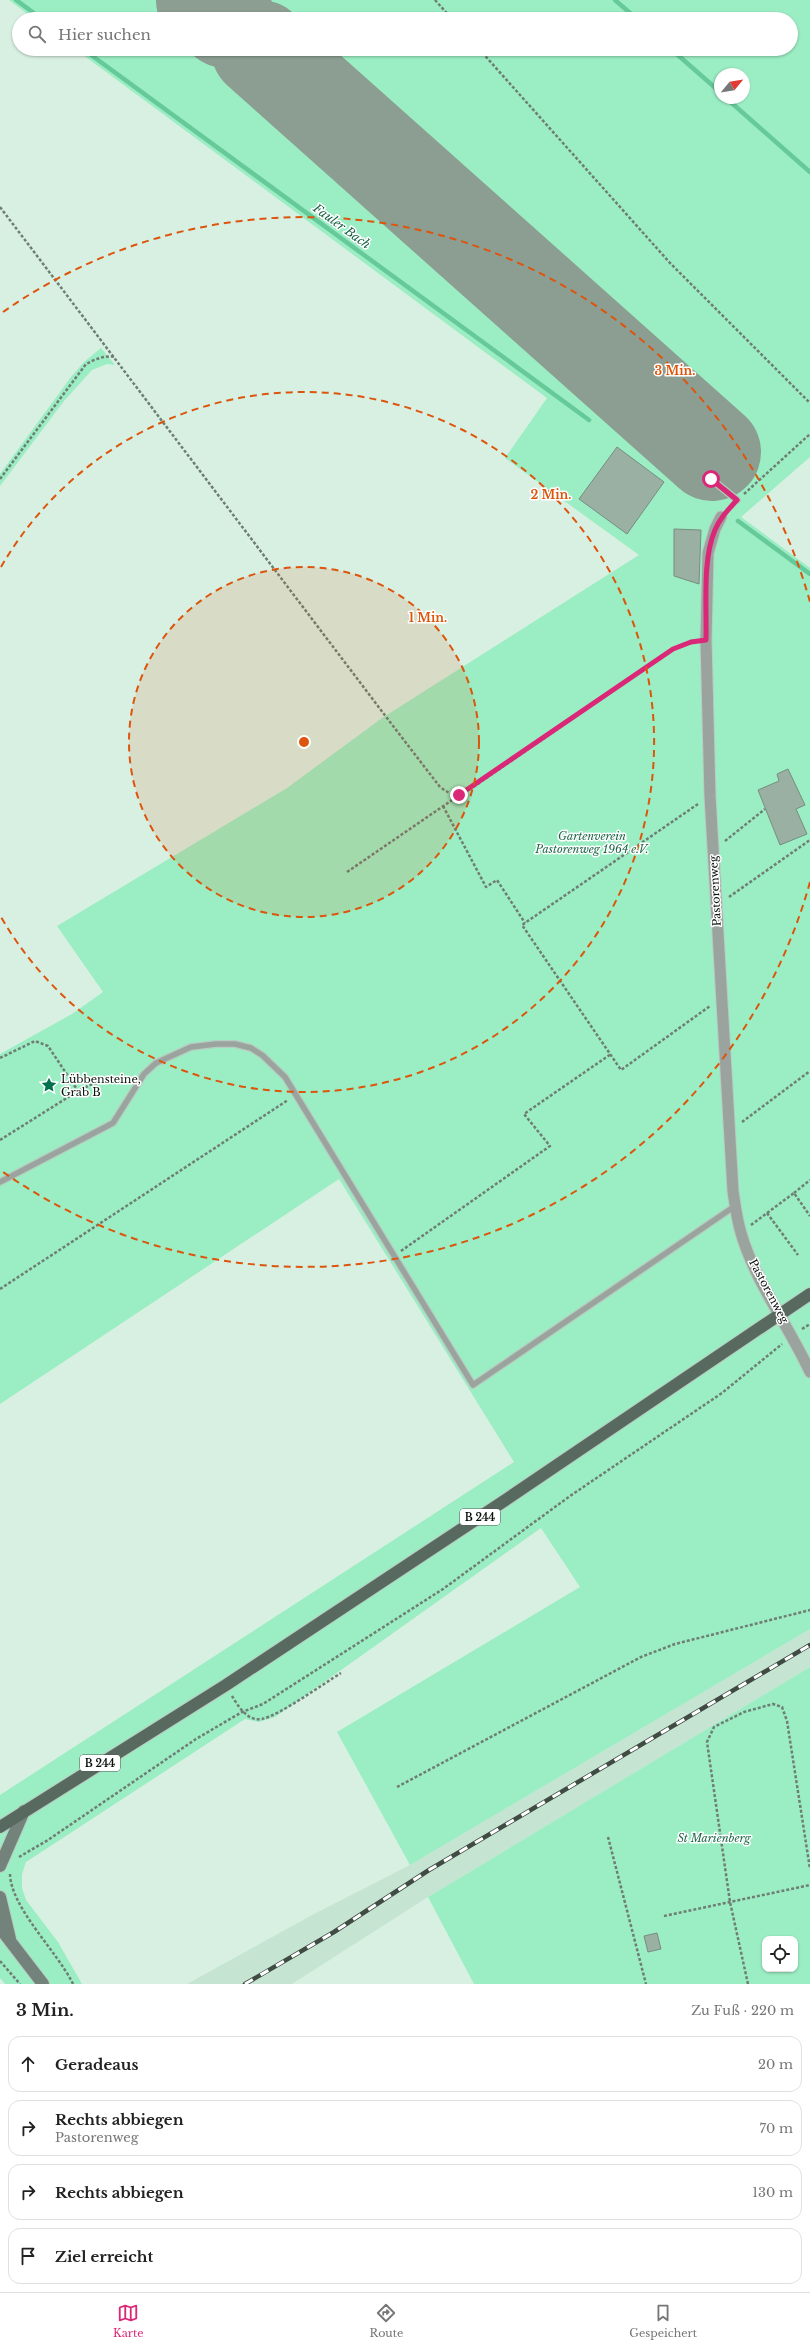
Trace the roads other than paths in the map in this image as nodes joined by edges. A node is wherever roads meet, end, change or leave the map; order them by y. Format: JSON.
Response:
{"nodes":[{"id":1,"x":711,"y":479,"type":"dead end"},
{"id":2,"x":737,"y":500,"type":"road end"},
{"id":3,"x":721,"y":517,"type":"dead end"},
{"id":4,"x":0,"y":1182,"type":"edge"},
{"id":5,"x":736,"y":1206,"type":"junction"},
{"id":6,"x":810,"y":1294,"type":"edge"},
{"id":7,"x":781,"y":1314,"type":"junction"},
{"id":8,"x":810,"y":1372,"type":"edge"},
{"id":9,"x":24,"y":1811,"type":"junction"},
{"id":10,"x":0,"y":1827,"type":"edge"},
{"id":11,"x":6,"y":1868,"type":"edge"},
{"id":12,"x":0,"y":1897,"type":"edge"},
{"id":13,"x":0,"y":1928,"type":"edge"},
{"id":14,"x":11,"y":1942,"type":"junction"},
{"id":15,"x":43,"y":1984,"type":"edge"}],
"edges":[{"from":1,"to":2,"type":"lane"},
{"from":3,"to":5,"type":"street","name":"Pastorenweg"},
{"from":4,"to":5,"type":"lane"},
{"from":5,"to":7,"type":"street","name":"Pastorenweg"},
{"from":6,"to":7,"type":"main road","number":"B 244"},
{"from":7,"to":8,"type":"street","name":"Pastorenweg"},
{"from":7,"to":9,"type":"main road","number":"B 244"},
{"from":9,"to":10,"type":"main road","number":"B 244"},
{"from":9,"to":11,"type":"main road"},
{"from":12,"to":14,"type":"main road"},
{"from":13,"to":14,"type":"main road"},
{"from":14,"to":15,"type":"main road"}]}
